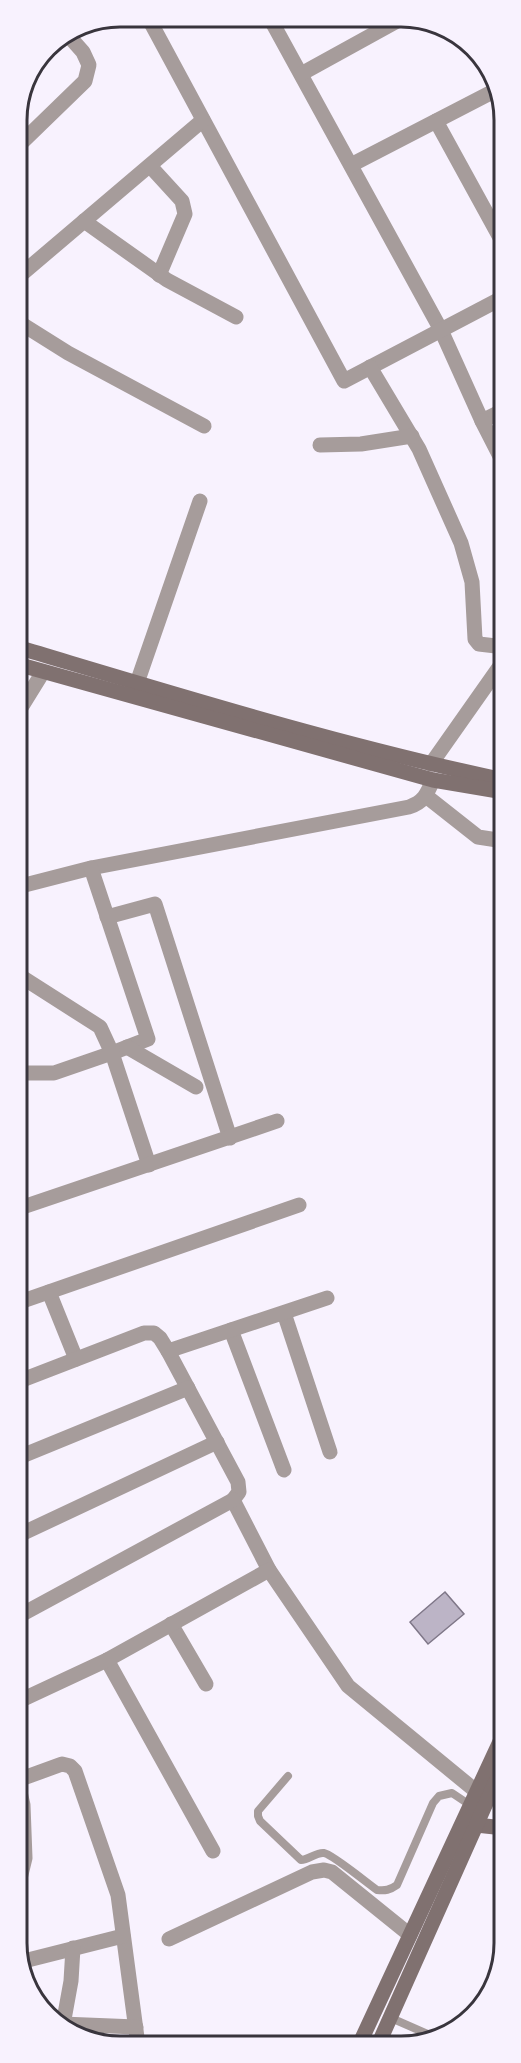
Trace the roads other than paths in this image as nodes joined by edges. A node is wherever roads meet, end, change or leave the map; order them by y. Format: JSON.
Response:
{"nodes":[{"id":1,"x":153,"y":27,"type":"edge"},
{"id":2,"x":275,"y":27,"type":"edge"},
{"id":3,"x":386,"y":27,"type":"edge"},
{"id":4,"x":73,"y":41,"type":"edge"},
{"id":5,"x":301,"y":74,"type":"junction"},
{"id":6,"x":490,"y":93,"type":"edge"},
{"id":7,"x":203,"y":120,"type":"junction"},
{"id":8,"x":436,"y":121,"type":"junction"},
{"id":9,"x":27,"y":137,"type":"edge"},
{"id":10,"x":351,"y":165,"type":"junction"},
{"id":11,"x":150,"y":166,"type":"junction"},
{"id":12,"x":84,"y":221,"type":"junction"},
{"id":13,"x":494,"y":227,"type":"edge"},
{"id":14,"x":27,"y":269,"type":"edge"},
{"id":15,"x":159,"y":275,"type":"junction"},
{"id":16,"x":494,"y":302,"type":"edge"},
{"id":17,"x":236,"y":317,"type":"dead end"},
{"id":18,"x":27,"y":327,"type":"edge"},
{"id":19,"x":441,"y":330,"type":"junction"},
{"id":20,"x":370,"y":367,"type":"junction"},
{"id":21,"x":494,"y":415,"type":"edge"},
{"id":22,"x":482,"y":421,"type":"junction"},
{"id":23,"x":204,"y":426,"type":"dead end"},
{"id":24,"x":412,"y":436,"type":"junction"},
{"id":25,"x":494,"y":444,"type":"edge"},
{"id":26,"x":320,"y":445,"type":"dead end"},
{"id":27,"x":200,"y":501,"type":"dead end"},
{"id":28,"x":494,"y":646,"type":"edge"},
{"id":29,"x":27,"y":650,"type":"edge"},
{"id":30,"x":27,"y":667,"type":"edge"},
{"id":31,"x":43,"y":672,"type":"junction"},
{"id":32,"x":494,"y":673,"type":"edge"},
{"id":33,"x":137,"y":682,"type":"junction"},
{"id":34,"x":27,"y":690,"type":"edge"},
{"id":35,"x":431,"y":764,"type":"junction"},
{"id":36,"x":494,"y":778,"type":"edge"},
{"id":37,"x":434,"y":780,"type":"junction"},
{"id":38,"x":494,"y":790,"type":"edge"},
{"id":39,"x":426,"y":796,"type":"junction"},
{"id":40,"x":494,"y":839,"type":"edge"},
{"id":41,"x":91,"y":868,"type":"junction"},
{"id":42,"x":27,"y":884,"type":"edge"},
{"id":43,"x":107,"y":916,"type":"junction"},
{"id":44,"x":27,"y":980,"type":"edge"},
{"id":45,"x":120,"y":1050,"type":"junction"},
{"id":46,"x":27,"y":1074,"type":"edge"},
{"id":47,"x":196,"y":1087,"type":"dead end"},
{"id":48,"x":277,"y":1121,"type":"dead end"},
{"id":49,"x":230,"y":1138,"type":"junction"},
{"id":50,"x":149,"y":1165,"type":"junction"},
{"id":51,"x":299,"y":1205,"type":"dead end"},
{"id":52,"x":27,"y":1206,"type":"edge"},
{"id":53,"x":50,"y":1292,"type":"junction"},
{"id":54,"x":327,"y":1298,"type":"dead end"},
{"id":55,"x":27,"y":1300,"type":"edge"},
{"id":56,"x":284,"y":1313,"type":"junction"},
{"id":57,"x":231,"y":1330,"type":"junction"},
{"id":58,"x":168,"y":1351,"type":"junction"},
{"id":59,"x":76,"y":1359,"type":"junction"},
{"id":60,"x":27,"y":1378,"type":"edge"},
{"id":61,"x":188,"y":1388,"type":"junction"},
{"id":62,"x":217,"y":1442,"type":"junction"},
{"id":63,"x":330,"y":1452,"type":"dead end"},
{"id":64,"x":27,"y":1454,"type":"edge"},
{"id":65,"x":284,"y":1470,"type":"dead end"},
{"id":66,"x":233,"y":1500,"type":"junction"},
{"id":67,"x":27,"y":1531,"type":"edge"},
{"id":68,"x":269,"y":1570,"type":"junction"},
{"id":69,"x":27,"y":1612,"type":"edge"},
{"id":70,"x":171,"y":1624,"type":"junction"},
{"id":71,"x":107,"y":1660,"type":"junction"},
{"id":72,"x":206,"y":1684,"type":"dead end"},
{"id":73,"x":27,"y":1697,"type":"edge"},
{"id":74,"x":494,"y":1755,"type":"edge"},
{"id":75,"x":288,"y":1776,"type":"dead end"},
{"id":76,"x":27,"y":1777,"type":"edge"},
{"id":77,"x":494,"y":1785,"type":"edge"},
{"id":78,"x":474,"y":1799,"type":"junction"},
{"id":79,"x":476,"y":1825,"type":"junction"},
{"id":80,"x":494,"y":1827,"type":"edge"},
{"id":81,"x":213,"y":1851,"type":"dead end"},
{"id":82,"x":410,"y":1935,"type":"junction"},
{"id":83,"x":123,"y":1936,"type":"junction"},
{"id":84,"x":169,"y":1939,"type":"dead end"},
{"id":85,"x":73,"y":1948,"type":"junction"},
{"id":86,"x":29,"y":1960,"type":"edge"},
{"id":87,"x":64,"y":2017,"type":"edge"},
{"id":88,"x":391,"y":2018,"type":"junction"},
{"id":89,"x":77,"y":2025,"type":"edge"},
{"id":90,"x":136,"y":2027,"type":"junction"},
{"id":91,"x":425,"y":2033,"type":"edge"},
{"id":92,"x":137,"y":2036,"type":"edge"},
{"id":93,"x":363,"y":2036,"type":"edge"},
{"id":94,"x":382,"y":2036,"type":"edge"}],
"edges":[{"from":1,"to":7,"type":"street"},
{"from":2,"to":5,"type":"street"},
{"from":3,"to":5,"type":"street"},
{"from":4,"to":9,"type":"street"},
{"from":5,"to":10,"type":"street"},
{"from":6,"to":8,"type":"street"},
{"from":7,"to":11,"type":"street"},
{"from":7,"to":20,"type":"street"},
{"from":8,"to":10,"type":"street"},
{"from":8,"to":13,"type":"street"},
{"from":10,"to":19,"type":"street"},
{"from":11,"to":12,"type":"street"},
{"from":11,"to":15,"type":"street"},
{"from":12,"to":14,"type":"street"},
{"from":12,"to":15,"type":"street"},
{"from":15,"to":17,"type":"street"},
{"from":16,"to":19,"type":"street"},
{"from":18,"to":23,"type":"street"},
{"from":19,"to":20,"type":"street"},
{"from":19,"to":22,"type":"street"},
{"from":20,"to":24,"type":"street"},
{"from":21,"to":22,"type":"street"},
{"from":22,"to":25,"type":"street"},
{"from":24,"to":26,"type":"street"},
{"from":24,"to":28,"type":"street"},
{"from":27,"to":33,"type":"street"},
{"from":29,"to":33,"type":"main road"},
{"from":30,"to":31,"type":"main road"},
{"from":31,"to":34,"type":"street"},
{"from":31,"to":37,"type":"main road"},
{"from":32,"to":35,"type":"street"},
{"from":33,"to":35,"type":"main road"},
{"from":35,"to":36,"type":"main road"},
{"from":37,"to":38,"type":"main road"},
{"from":37,"to":39,"type":"street"},
{"from":39,"to":40,"type":"street"},
{"from":39,"to":41,"type":"street"},
{"from":41,"to":42,"type":"street"},
{"from":41,"to":43,"type":"street"},
{"from":43,"to":45,"type":"street"},
{"from":43,"to":49,"type":"street"},
{"from":44,"to":45,"type":"street"},
{"from":45,"to":46,"type":"street"},
{"from":45,"to":47,"type":"street"},
{"from":45,"to":50,"type":"street"},
{"from":48,"to":49,"type":"street"},
{"from":49,"to":50,"type":"street"},
{"from":50,"to":52,"type":"street"},
{"from":51,"to":53,"type":"street"},
{"from":53,"to":55,"type":"street"},
{"from":53,"to":59,"type":"street"},
{"from":54,"to":56,"type":"street"},
{"from":56,"to":57,"type":"street"},
{"from":56,"to":63,"type":"street"},
{"from":57,"to":58,"type":"street"},
{"from":57,"to":65,"type":"street"},
{"from":58,"to":59,"type":"street"},
{"from":58,"to":61,"type":"street"},
{"from":59,"to":60,"type":"street"},
{"from":61,"to":62,"type":"street"},
{"from":61,"to":64,"type":"street"},
{"from":62,"to":66,"type":"street"},
{"from":62,"to":67,"type":"street"},
{"from":66,"to":68,"type":"street"},
{"from":66,"to":69,"type":"street"},
{"from":68,"to":70,"type":"street"},
{"from":68,"to":78,"type":"street"},
{"from":70,"to":71,"type":"street"},
{"from":70,"to":72,"type":"street"},
{"from":71,"to":73,"type":"street"},
{"from":71,"to":81,"type":"street"},
{"from":74,"to":78,"type":"main road"},
{"from":75,"to":78,"type":"lane"},
{"from":76,"to":83,"type":"street"},
{"from":77,"to":79,"type":"main road"},
{"from":78,"to":82,"type":"main road"},
{"from":79,"to":80,"type":"main road"},
{"from":79,"to":88,"type":"main road"},
{"from":82,"to":84,"type":"street"},
{"from":82,"to":93,"type":"main road"},
{"from":83,"to":85,"type":"street"},
{"from":83,"to":90,"type":"street"},
{"from":85,"to":86,"type":"street"},
{"from":85,"to":87,"type":"street"},
{"from":88,"to":91,"type":"lane"},
{"from":88,"to":94,"type":"main road"},
{"from":89,"to":90,"type":"street"},
{"from":90,"to":92,"type":"street"}]}
